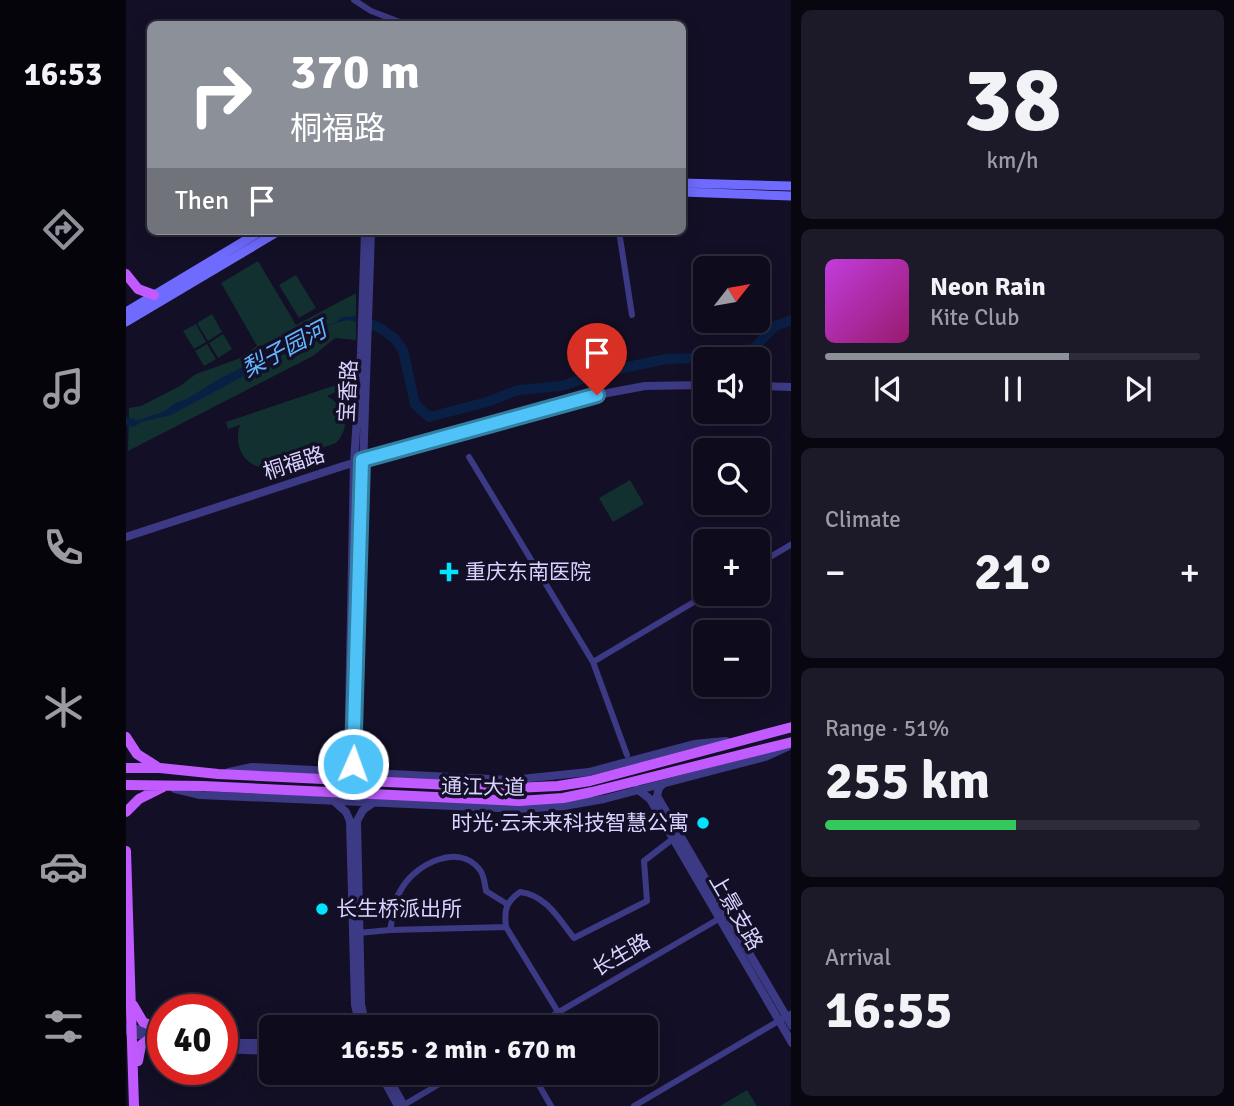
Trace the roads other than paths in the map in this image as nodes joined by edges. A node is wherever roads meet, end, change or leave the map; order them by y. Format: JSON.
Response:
{"nodes":[{"id":1,"x":354,"y":0,"type":"edge"},
{"id":2,"x":398,"y":21,"type":"edge"},
{"id":3,"x":686,"y":183,"type":"edge"},
{"id":4,"x":791,"y":186,"type":"edge"},
{"id":5,"x":686,"y":192,"type":"edge"},
{"id":6,"x":791,"y":196,"type":"edge"},
{"id":7,"x":254,"y":235,"type":"edge"},
{"id":8,"x":272,"y":235,"type":"edge"},
{"id":9,"x":365,"y":235,"type":"edge"},
{"id":10,"x":371,"y":235,"type":"edge"},
{"id":11,"x":620,"y":235,"type":"edge"},
{"id":12,"x":126,"y":274,"type":"edge"},
{"id":13,"x":154,"y":295,"type":"junction"},
{"id":14,"x":366,"y":304,"type":"junction"},
{"id":15,"x":126,"y":312,"type":"edge"},
{"id":16,"x":632,"y":315,"type":"dead end"},
{"id":17,"x":126,"y":322,"type":"edge"},
{"id":18,"x":693,"y":385,"type":"edge"},
{"id":19,"x":770,"y":386,"type":"edge"},
{"id":20,"x":791,"y":387,"type":"edge"},
{"id":21,"x":469,"y":457,"type":"dead end"},
{"id":22,"x":358,"y":461,"type":"junction"},
{"id":23,"x":126,"y":537,"type":"edge"},
{"id":24,"x":791,"y":544,"type":"edge"},
{"id":25,"x":770,"y":557,"type":"edge"},
{"id":26,"x":693,"y":603,"type":"edge"},
{"id":27,"x":593,"y":662,"type":"junction"},
{"id":28,"x":791,"y":727,"type":"edge"},
{"id":29,"x":126,"y":737,"type":"edge"},
{"id":30,"x":743,"y":739,"type":"junction"},
{"id":31,"x":791,"y":743,"type":"edge"},
{"id":32,"x":627,"y":755,"type":"junction"},
{"id":33,"x":642,"y":757,"type":"junction"},
{"id":34,"x":620,"y":762,"type":"junction"},
{"id":35,"x":350,"y":763,"type":"junction"},
{"id":36,"x":694,"y":767,"type":"junction"},
{"id":37,"x":126,"y":768,"type":"edge"},
{"id":38,"x":160,"y":768,"type":"junction"},
{"id":39,"x":337,"y":772,"type":"junction"},
{"id":40,"x":218,"y":774,"type":"junction"},
{"id":41,"x":368,"y":774,"type":"junction"},
{"id":42,"x":670,"y":781,"type":"junction"},
{"id":43,"x":126,"y":785,"type":"edge"},
{"id":44,"x":166,"y":786,"type":"junction"},
{"id":45,"x":638,"y":789,"type":"junction"},
{"id":46,"x":653,"y":797,"type":"junction"},
{"id":47,"x":335,"y":801,"type":"junction"},
{"id":48,"x":373,"y":803,"type":"junction"},
{"id":49,"x":126,"y":812,"type":"edge"},
{"id":50,"x":354,"y":821,"type":"junction"},
{"id":51,"x":676,"y":836,"type":"junction"},
{"id":52,"x":126,"y":851,"type":"edge"},
{"id":53,"x":507,"y":904,"type":"junction"},
{"id":54,"x":722,"y":916,"type":"junction"},
{"id":55,"x":506,"y":926,"type":"junction"},
{"id":56,"x":390,"y":930,"type":"junction"},
{"id":57,"x":355,"y":934,"type":"junction"},
{"id":58,"x":131,"y":997,"type":"junction"},
{"id":59,"x":558,"y":1012,"type":"junction"},
{"id":60,"x":361,"y":1015,"type":"edge"},
{"id":61,"x":553,"y":1015,"type":"edge"},
{"id":62,"x":785,"y":1017,"type":"edge"},
{"id":63,"x":147,"y":1025,"type":"edge"},
{"id":64,"x":791,"y":1026,"type":"edge"},
{"id":65,"x":129,"y":1030,"type":"edge"},
{"id":66,"x":147,"y":1033,"type":"edge"},
{"id":67,"x":147,"y":1041,"type":"edge"},
{"id":68,"x":238,"y":1043,"type":"edge"},
{"id":69,"x":259,"y":1043,"type":"edge"},
{"id":70,"x":791,"y":1043,"type":"edge"},
{"id":71,"x":238,"y":1050,"type":"edge"},
{"id":72,"x":259,"y":1051,"type":"edge"},
{"id":73,"x":388,"y":1085,"type":"edge"},
{"id":74,"x":392,"y":1085,"type":"edge"},
{"id":75,"x":438,"y":1085,"type":"edge"},
{"id":76,"x":539,"y":1085,"type":"edge"},
{"id":77,"x":133,"y":1086,"type":"junction"},
{"id":78,"x":134,"y":1106,"type":"edge"},
{"id":79,"x":402,"y":1106,"type":"edge"},
{"id":80,"x":551,"y":1106,"type":"edge"},
{"id":81,"x":634,"y":1106,"type":"edge"}],
"edges":[{"from":1,"to":2,"type":"street"},
{"from":3,"to":4,"type":"main road"},
{"from":5,"to":6,"type":"main road"},
{"from":7,"to":13,"type":"main road"},
{"from":8,"to":17,"type":"main road"},
{"from":9,"to":14,"type":"street","name":"宝香路"},
{"from":10,"to":14,"type":"street","name":"宝香路"},
{"from":11,"to":16,"type":"street"},
{"from":12,"to":13,"type":"main road"},
{"from":13,"to":15,"type":"main road"},
{"from":14,"to":22,"type":"street","name":"宝香路"},
{"from":18,"to":22,"type":"street","name":"桐福路"},
{"from":19,"to":20,"type":"street"},
{"from":21,"to":27,"type":"street"},
{"from":22,"to":23,"type":"street","name":"桐福路"},
{"from":22,"to":35,"type":"street","name":"宝香路"},
{"from":24,"to":25,"type":"street"},
{"from":26,"to":27,"type":"street"},
{"from":27,"to":32,"type":"street"},
{"from":28,"to":30,"type":"main road","name":"通江大道"},
{"from":29,"to":38,"type":"main road"},
{"from":30,"to":33,"type":"street","name":"通江大道"},
{"from":30,"to":40,"type":"main road","name":"通江大道"},
{"from":31,"to":36,"type":"main road","name":"通江大道"},
{"from":31,"to":42,"type":"street","name":"通江大道"},
{"from":32,"to":33,"type":"street"},
{"from":32,"to":34,"type":"street"},
{"from":33,"to":34,"type":"street","name":"通江大道"},
{"from":34,"to":41,"type":"street","name":"通江大道"},
{"from":35,"to":39,"type":"street"},
{"from":35,"to":41,"type":"street"},
{"from":36,"to":42,"type":"main road"},
{"from":36,"to":44,"type":"main road","name":"通江大道"},
{"from":37,"to":38,"type":"main road","name":"通江大道"},
{"from":38,"to":40,"type":"main road","name":"通江大道"},
{"from":39,"to":40,"type":"street","name":"通江大道"},
{"from":39,"to":41,"type":"street","name":"通江大道"},
{"from":42,"to":45,"type":"street","name":"通江大道"},
{"from":42,"to":46,"type":"street"},
{"from":43,"to":44,"type":"main road","name":"通江大道"},
{"from":44,"to":47,"type":"street","name":"通江大道"},
{"from":44,"to":49,"type":"main road"},
{"from":45,"to":46,"type":"street","name":"上景支路"},
{"from":45,"to":48,"type":"street","name":"通江大道"},
{"from":46,"to":51,"type":"street","name":"上景支路"},
{"from":47,"to":48,"type":"street","name":"通江大道"},
{"from":47,"to":50,"type":"street"},
{"from":48,"to":50,"type":"street"},
{"from":50,"to":57,"type":"street"},
{"from":51,"to":53,"type":"street"},
{"from":51,"to":54,"type":"street","name":"上景支路"},
{"from":52,"to":58,"type":"main road"},
{"from":53,"to":55,"type":"street"},
{"from":53,"to":56,"type":"street"},
{"from":54,"to":59,"type":"street","name":"长生路"},
{"from":54,"to":62,"type":"street","name":"上景支路"},
{"from":55,"to":56,"type":"street"},
{"from":55,"to":59,"type":"street"},
{"from":56,"to":57,"type":"street"},
{"from":57,"to":60,"type":"street"},
{"from":58,"to":63,"type":"main road"},
{"from":58,"to":65,"type":"main road"},
{"from":59,"to":61,"type":"street","name":"长生路"},
{"from":62,"to":64,"type":"street","name":"上景支路"},
{"from":62,"to":70,"type":"street","name":"上景支路"},
{"from":62,"to":81,"type":"street"},
{"from":65,"to":66,"type":"street"},
{"from":65,"to":77,"type":"main road"},
{"from":67,"to":77,"type":"main road"},
{"from":68,"to":69,"type":"street"},
{"from":71,"to":72,"type":"street"},
{"from":73,"to":79,"type":"street"},
{"from":74,"to":79,"type":"street"},
{"from":75,"to":79,"type":"street"},
{"from":76,"to":80,"type":"street"},
{"from":77,"to":78,"type":"main road"}]}
